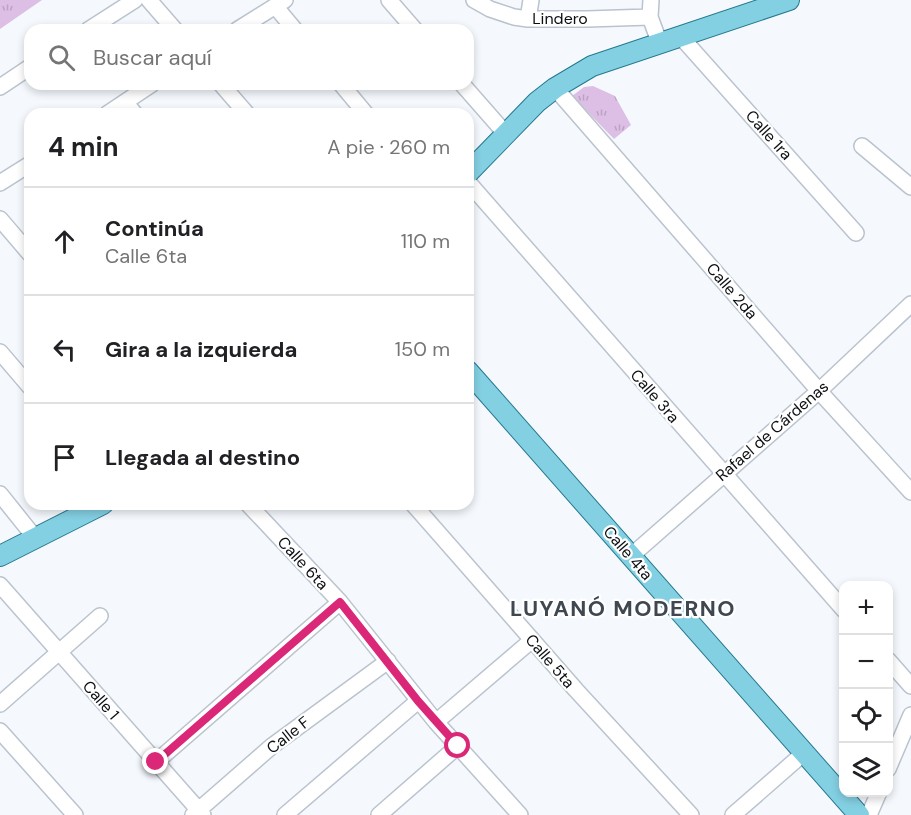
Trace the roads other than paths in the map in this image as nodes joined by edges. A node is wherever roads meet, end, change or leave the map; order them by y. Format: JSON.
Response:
{"nodes":[{"id":1,"x":135,"y":0,"type":"edge"},
{"id":2,"x":149,"y":0,"type":"edge"},
{"id":3,"x":389,"y":0,"type":"edge"},
{"id":4,"x":474,"y":0,"type":"edge"},
{"id":5,"x":531,"y":0,"type":"edge"},
{"id":6,"x":651,"y":0,"type":"edge"},
{"id":7,"x":789,"y":0,"type":"edge"},
{"id":8,"x":280,"y":3,"type":"edge"},
{"id":9,"x":763,"y":4,"type":"edge"},
{"id":10,"x":650,"y":16,"type":"junction"},
{"id":11,"x":528,"y":19,"type":"junction"},
{"id":12,"x":97,"y":24,"type":"edge"},
{"id":13,"x":170,"y":24,"type":"edge"},
{"id":14,"x":247,"y":24,"type":"edge"},
{"id":15,"x":292,"y":24,"type":"edge"},
{"id":16,"x":410,"y":24,"type":"edge"},
{"id":17,"x":681,"y":37,"type":"junction"},
{"id":18,"x":660,"y":44,"type":"junction"},
{"id":19,"x":24,"y":72,"type":"edge"},
{"id":20,"x":0,"y":87,"type":"edge"},
{"id":21,"x":555,"y":88,"type":"junction"},
{"id":22,"x":146,"y":90,"type":"edge"},
{"id":23,"x":226,"y":90,"type":"edge"},
{"id":24,"x":346,"y":90,"type":"edge"},
{"id":25,"x":467,"y":90,"type":"edge"},
{"id":26,"x":130,"y":108,"type":"edge"},
{"id":27,"x":241,"y":108,"type":"edge"},
{"id":28,"x":361,"y":108,"type":"edge"},
{"id":29,"x":505,"y":134,"type":"junction"},
{"id":30,"x":862,"y":146,"type":"dead end"},
{"id":31,"x":474,"y":167,"type":"edge"},
{"id":32,"x":24,"y":168,"type":"edge"},
{"id":33,"x":0,"y":183,"type":"edge"},
{"id":34,"x":911,"y":187,"type":"edge"},
{"id":35,"x":474,"y":189,"type":"edge"},
{"id":36,"x":0,"y":219,"type":"edge"},
{"id":37,"x":856,"y":233,"type":"dead end"},
{"id":38,"x":24,"y":247,"type":"edge"},
{"id":39,"x":911,"y":304,"type":"edge"},
{"id":40,"x":0,"y":352,"type":"edge"},
{"id":41,"x":474,"y":379,"type":"edge"},
{"id":42,"x":24,"y":380,"type":"edge"},
{"id":43,"x":819,"y":391,"type":"junction"},
{"id":44,"x":723,"y":474,"type":"junction"},
{"id":45,"x":911,"y":492,"type":"edge"},
{"id":46,"x":0,"y":494,"type":"edge"},
{"id":47,"x":92,"y":510,"type":"edge"},
{"id":48,"x":254,"y":510,"type":"edge"},
{"id":49,"x":418,"y":510,"type":"edge"},
{"id":50,"x":36,"y":539,"type":"junction"},
{"id":51,"x":0,"y":556,"type":"edge"},
{"id":52,"x":631,"y":556,"type":"junction"},
{"id":53,"x":0,"y":585,"type":"edge"},
{"id":54,"x":340,"y":602,"type":"junction"},
{"id":55,"x":839,"y":605,"type":"edge"},
{"id":56,"x":100,"y":616,"type":"dead end"},
{"id":57,"x":532,"y":640,"type":"junction"},
{"id":58,"x":59,"y":652,"type":"junction"},
{"id":59,"x":388,"y":661,"type":"junction"},
{"id":60,"x":893,"y":666,"type":"edge"},
{"id":61,"x":911,"y":686,"type":"edge"},
{"id":62,"x":418,"y":701,"type":"junction"},
{"id":63,"x":0,"y":704,"type":"edge"},
{"id":64,"x":911,"y":715,"type":"edge"},
{"id":65,"x":436,"y":722,"type":"junction"},
{"id":66,"x":0,"y":731,"type":"edge"},
{"id":67,"x":458,"y":746,"type":"junction"},
{"id":68,"x":804,"y":753,"type":"junction"},
{"id":69,"x":893,"y":757,"type":"edge"},
{"id":70,"x":156,"y":762,"type":"junction"},
{"id":71,"x":877,"y":797,"type":"edge"},
{"id":72,"x":198,"y":813,"type":"edge"},
{"id":73,"x":75,"y":815,"type":"edge"},
{"id":74,"x":285,"y":815,"type":"edge"},
{"id":75,"x":379,"y":815,"type":"edge"},
{"id":76,"x":520,"y":815,"type":"edge"},
{"id":77,"x":691,"y":815,"type":"edge"},
{"id":78,"x":734,"y":815,"type":"edge"},
{"id":79,"x":859,"y":815,"type":"edge"},
{"id":80,"x":869,"y":815,"type":"edge"}],
"edges":[{"from":1,"to":12,"type":"street"},
{"from":2,"to":13,"type":"street"},
{"from":3,"to":16,"type":"street"},
{"from":4,"to":11,"type":"street","name":"Lindero"},
{"from":5,"to":11,"type":"street"},
{"from":6,"to":10,"type":"street"},
{"from":7,"to":9,"type":"main road"},
{"from":8,"to":14,"type":"street"},
{"from":8,"to":15,"type":"street"},
{"from":9,"to":17,"type":"main road"},
{"from":10,"to":11,"type":"street","name":"Lindero"},
{"from":10,"to":18,"type":"street"},
{"from":17,"to":18,"type":"main road"},
{"from":17,"to":37,"type":"street","name":"Calle 1ra"},
{"from":18,"to":21,"type":"main road"},
{"from":19,"to":20,"type":"street"},
{"from":21,"to":29,"type":"main road"},
{"from":21,"to":43,"type":"street","name":"Calle 2da"},
{"from":22,"to":26,"type":"street"},
{"from":23,"to":27,"type":"street"},
{"from":24,"to":28,"type":"street"},
{"from":25,"to":29,"type":"street"},
{"from":29,"to":31,"type":"main road"},
{"from":30,"to":34,"type":"street"},
{"from":32,"to":33,"type":"street"},
{"from":35,"to":44,"type":"street","name":"Calle 3ra"},
{"from":36,"to":38,"type":"street"},
{"from":39,"to":43,"type":"street","name":"Rafael de Cárdenas"},
{"from":40,"to":42,"type":"street"},
{"from":41,"to":52,"type":"main road","name":"Calle 4ta"},
{"from":43,"to":44,"type":"street","name":"Rafael de Cárdenas"},
{"from":43,"to":45,"type":"street","name":"Calle 2da"},
{"from":44,"to":52,"type":"street","name":"Rafael de Cárdenas"},
{"from":44,"to":55,"type":"street","name":"Calle 3ra"},
{"from":46,"to":50,"type":"street"},
{"from":47,"to":50,"type":"main road"},
{"from":48,"to":54,"type":"street","name":"Calle 6ta"},
{"from":49,"to":57,"type":"street","name":"Calle 5ta"},
{"from":50,"to":51,"type":"main road"},
{"from":52,"to":68,"type":"main road","name":"Calle 4ta"},
{"from":53,"to":58,"type":"street","name":"Calle 1"},
{"from":54,"to":59,"type":"street","name":"Calle 6ta"},
{"from":54,"to":70,"type":"street"},
{"from":56,"to":58,"type":"street"},
{"from":57,"to":65,"type":"street"},
{"from":57,"to":77,"type":"street","name":"Calle 5ta"},
{"from":58,"to":63,"type":"street"},
{"from":58,"to":70,"type":"street","name":"Calle 1"},
{"from":59,"to":62,"type":"street","name":"Calle 6ta"},
{"from":59,"to":72,"type":"street","name":"Calle F"},
{"from":60,"to":61,"type":"street"},
{"from":62,"to":65,"type":"street","name":"Calle 6ta"},
{"from":62,"to":74,"type":"street"},
{"from":64,"to":69,"type":"street"},
{"from":65,"to":67,"type":"street","name":"Calle 6ta"},
{"from":66,"to":73,"type":"street"},
{"from":67,"to":75,"type":"street"},
{"from":67,"to":76,"type":"street","name":"Calle 6ta"},
{"from":68,"to":78,"type":"street"},
{"from":68,"to":79,"type":"main road","name":"Calle 4ta"},
{"from":70,"to":72,"type":"street","name":"Calle 1"},
{"from":71,"to":80,"type":"street"}]}
